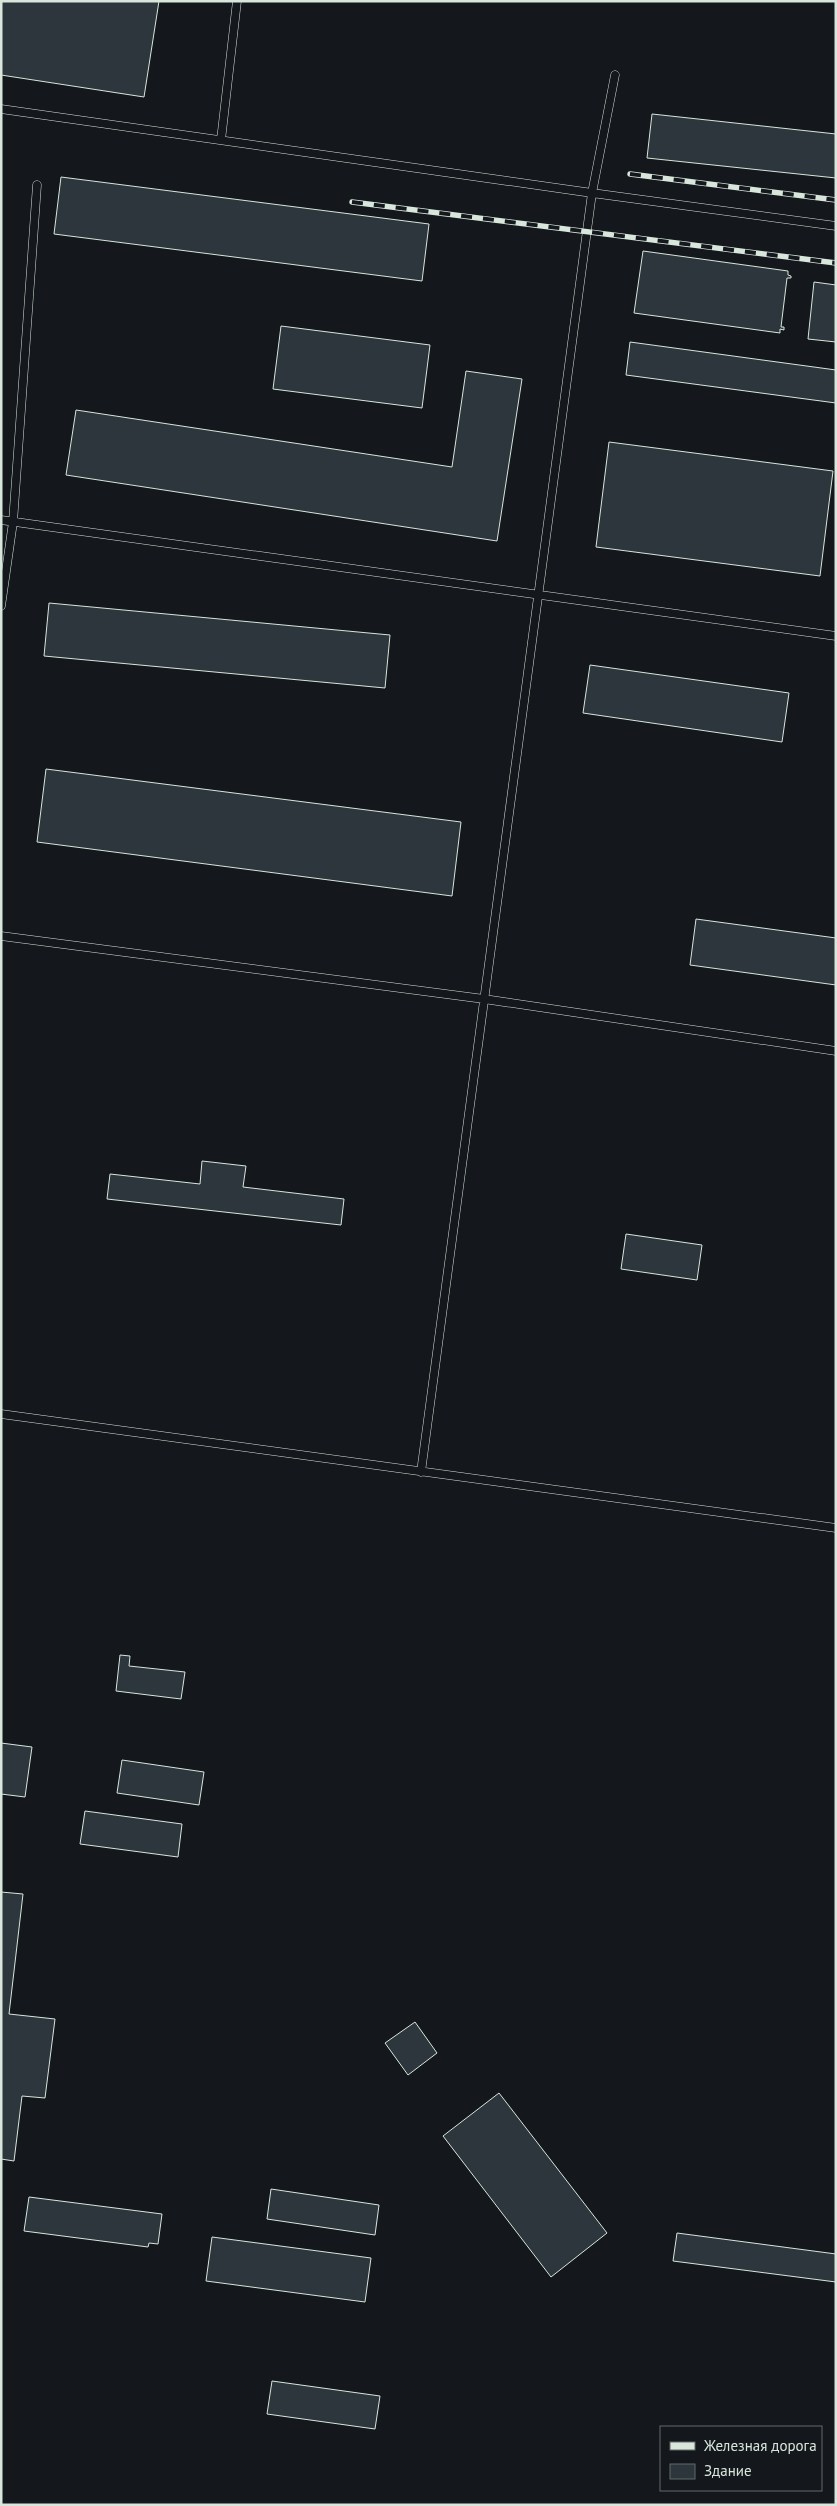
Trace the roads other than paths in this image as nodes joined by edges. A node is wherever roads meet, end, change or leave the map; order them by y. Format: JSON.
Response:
{"nodes":[{"id":1,"x":237,"y":1,"type":"edge"},
{"id":2,"x":615,"y":75,"type":"dead end"},
{"id":3,"x":1,"y":109,"type":"edge"},
{"id":4,"x":221,"y":140,"type":"junction"},
{"id":5,"x":37,"y":185,"type":"dead end"},
{"id":6,"x":592,"y":193,"type":"junction"},
{"id":7,"x":836,"y":226,"type":"edge"},
{"id":8,"x":1,"y":520,"type":"edge"},
{"id":9,"x":13,"y":522,"type":"junction"},
{"id":10,"x":538,"y":595,"type":"junction"},
{"id":11,"x":1,"y":606,"type":"edge"},
{"id":12,"x":836,"y":636,"type":"edge"},
{"id":13,"x":1,"y":936,"type":"edge"},
{"id":14,"x":484,"y":999,"type":"junction"},
{"id":15,"x":836,"y":1052,"type":"edge"},
{"id":16,"x":1,"y":1414,"type":"edge"},
{"id":17,"x":421,"y":1472,"type":"junction"},
{"id":18,"x":836,"y":1528,"type":"edge"}],
"edges":[{"from":1,"to":4,"type":"lane"},
{"from":2,"to":6,"type":"lane"},
{"from":3,"to":4,"type":"lane"},
{"from":4,"to":6,"type":"lane"},
{"from":5,"to":9,"type":"lane"},
{"from":6,"to":7,"type":"lane"},
{"from":6,"to":10,"type":"lane"},
{"from":8,"to":9,"type":"lane"},
{"from":9,"to":10,"type":"lane"},
{"from":9,"to":11,"type":"lane"},
{"from":10,"to":12,"type":"lane"},
{"from":10,"to":14,"type":"lane"},
{"from":13,"to":14,"type":"lane"},
{"from":14,"to":15,"type":"lane"},
{"from":14,"to":17,"type":"lane"},
{"from":16,"to":17,"type":"lane"},
{"from":17,"to":18,"type":"lane"}]}
